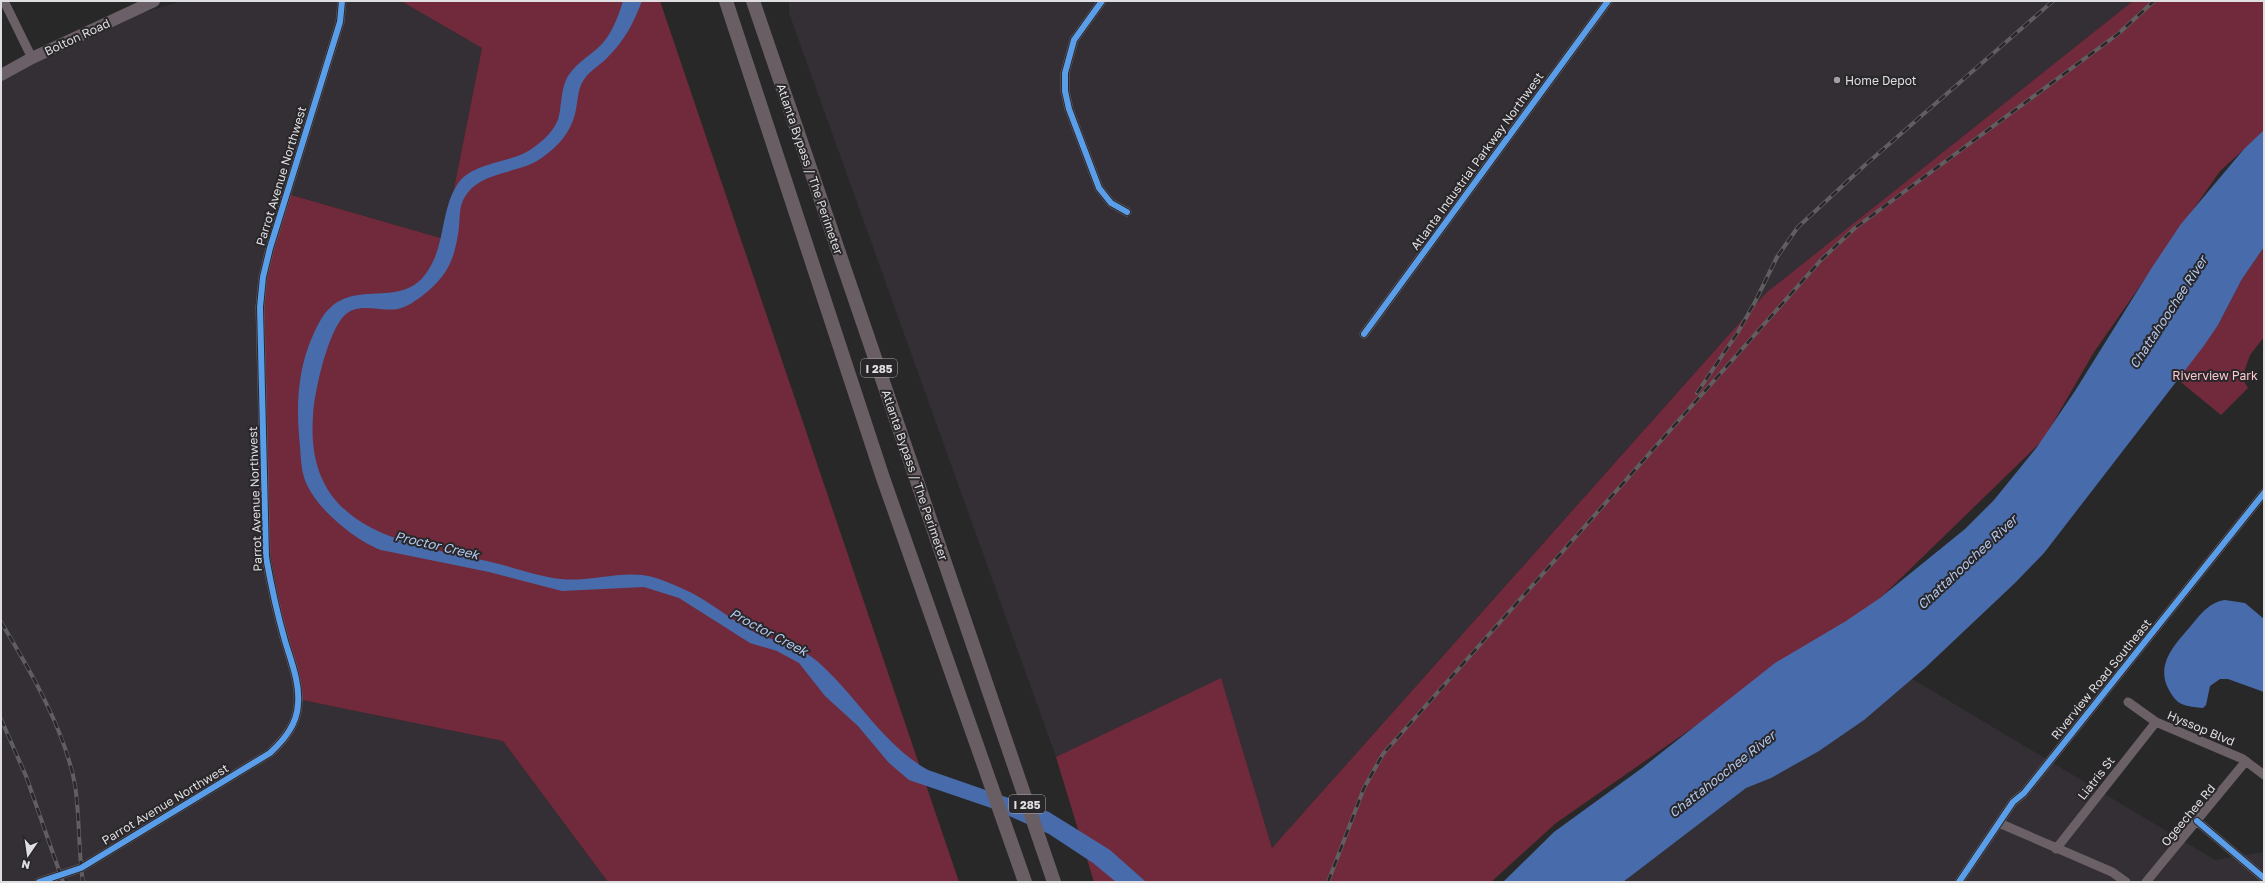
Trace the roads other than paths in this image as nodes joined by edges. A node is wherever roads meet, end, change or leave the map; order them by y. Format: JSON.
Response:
{"nodes":[{"id":1,"x":4,"y":1,"type":"edge"},
{"id":2,"x":154,"y":1,"type":"edge"},
{"id":3,"x":342,"y":1,"type":"edge"},
{"id":4,"x":726,"y":1,"type":"edge"},
{"id":5,"x":753,"y":1,"type":"edge"},
{"id":6,"x":1102,"y":1,"type":"edge"},
{"id":7,"x":1608,"y":1,"type":"edge"},
{"id":8,"x":32,"y":58,"type":"junction"},
{"id":9,"x":1,"y":75,"type":"edge"},
{"id":10,"x":1127,"y":212,"type":"dead end"},
{"id":11,"x":1364,"y":334,"type":"dead end"},
{"id":12,"x":2264,"y":493,"type":"edge"},
{"id":13,"x":2128,"y":702,"type":"dead end"},
{"id":14,"x":2156,"y":722,"type":"junction"},
{"id":15,"x":2246,"y":761,"type":"junction"},
{"id":16,"x":2264,"y":775,"type":"edge"},
{"id":17,"x":2197,"y":822,"type":"junction"},
{"id":18,"x":1999,"y":823,"type":"junction"},
{"id":19,"x":2056,"y":849,"type":"junction"},
{"id":20,"x":1052,"y":877,"type":"edge"},
{"id":21,"x":2264,"y":878,"type":"edge"},
{"id":22,"x":39,"y":882,"type":"edge"},
{"id":23,"x":1025,"y":882,"type":"edge"},
{"id":24,"x":1959,"y":882,"type":"edge"},
{"id":25,"x":2126,"y":882,"type":"edge"},
{"id":26,"x":2146,"y":882,"type":"edge"}],
"edges":[{"from":1,"to":8,"type":"street"},
{"from":2,"to":8,"type":"main road","name":"Bolton Road"},
{"from":3,"to":22,"type":"street","name":"Parrot Avenue Northwest"},
{"from":4,"to":23,"type":"highway","number":"I 285"},
{"from":5,"to":20,"type":"highway","name":"Atlanta Bypass / The Perimeter","number":"I 285"},
{"from":6,"to":10,"type":"street"},
{"from":7,"to":11,"type":"street","name":"Atlanta Industrial Parkway Northwest"},
{"from":8,"to":9,"type":"main road","name":"Bolton Road"},
{"from":12,"to":18,"type":"street","name":"Riverview Road Southeast"},
{"from":13,"to":14,"type":"street","name":"Hyssop Blvd"},
{"from":14,"to":15,"type":"street","name":"Hyssop Blvd"},
{"from":14,"to":19,"type":"street","name":"Liatris St"},
{"from":15,"to":16,"type":"street","name":"Hyssop Blvd"},
{"from":15,"to":17,"type":"street","name":"Ogeechee Rd"},
{"from":17,"to":21,"type":"street"},
{"from":17,"to":26,"type":"street","name":"Ogeechee Rd"},
{"from":18,"to":19,"type":"street"},
{"from":18,"to":24,"type":"street","name":"Riverview Road Southeast"},
{"from":19,"to":25,"type":"street"}]}
